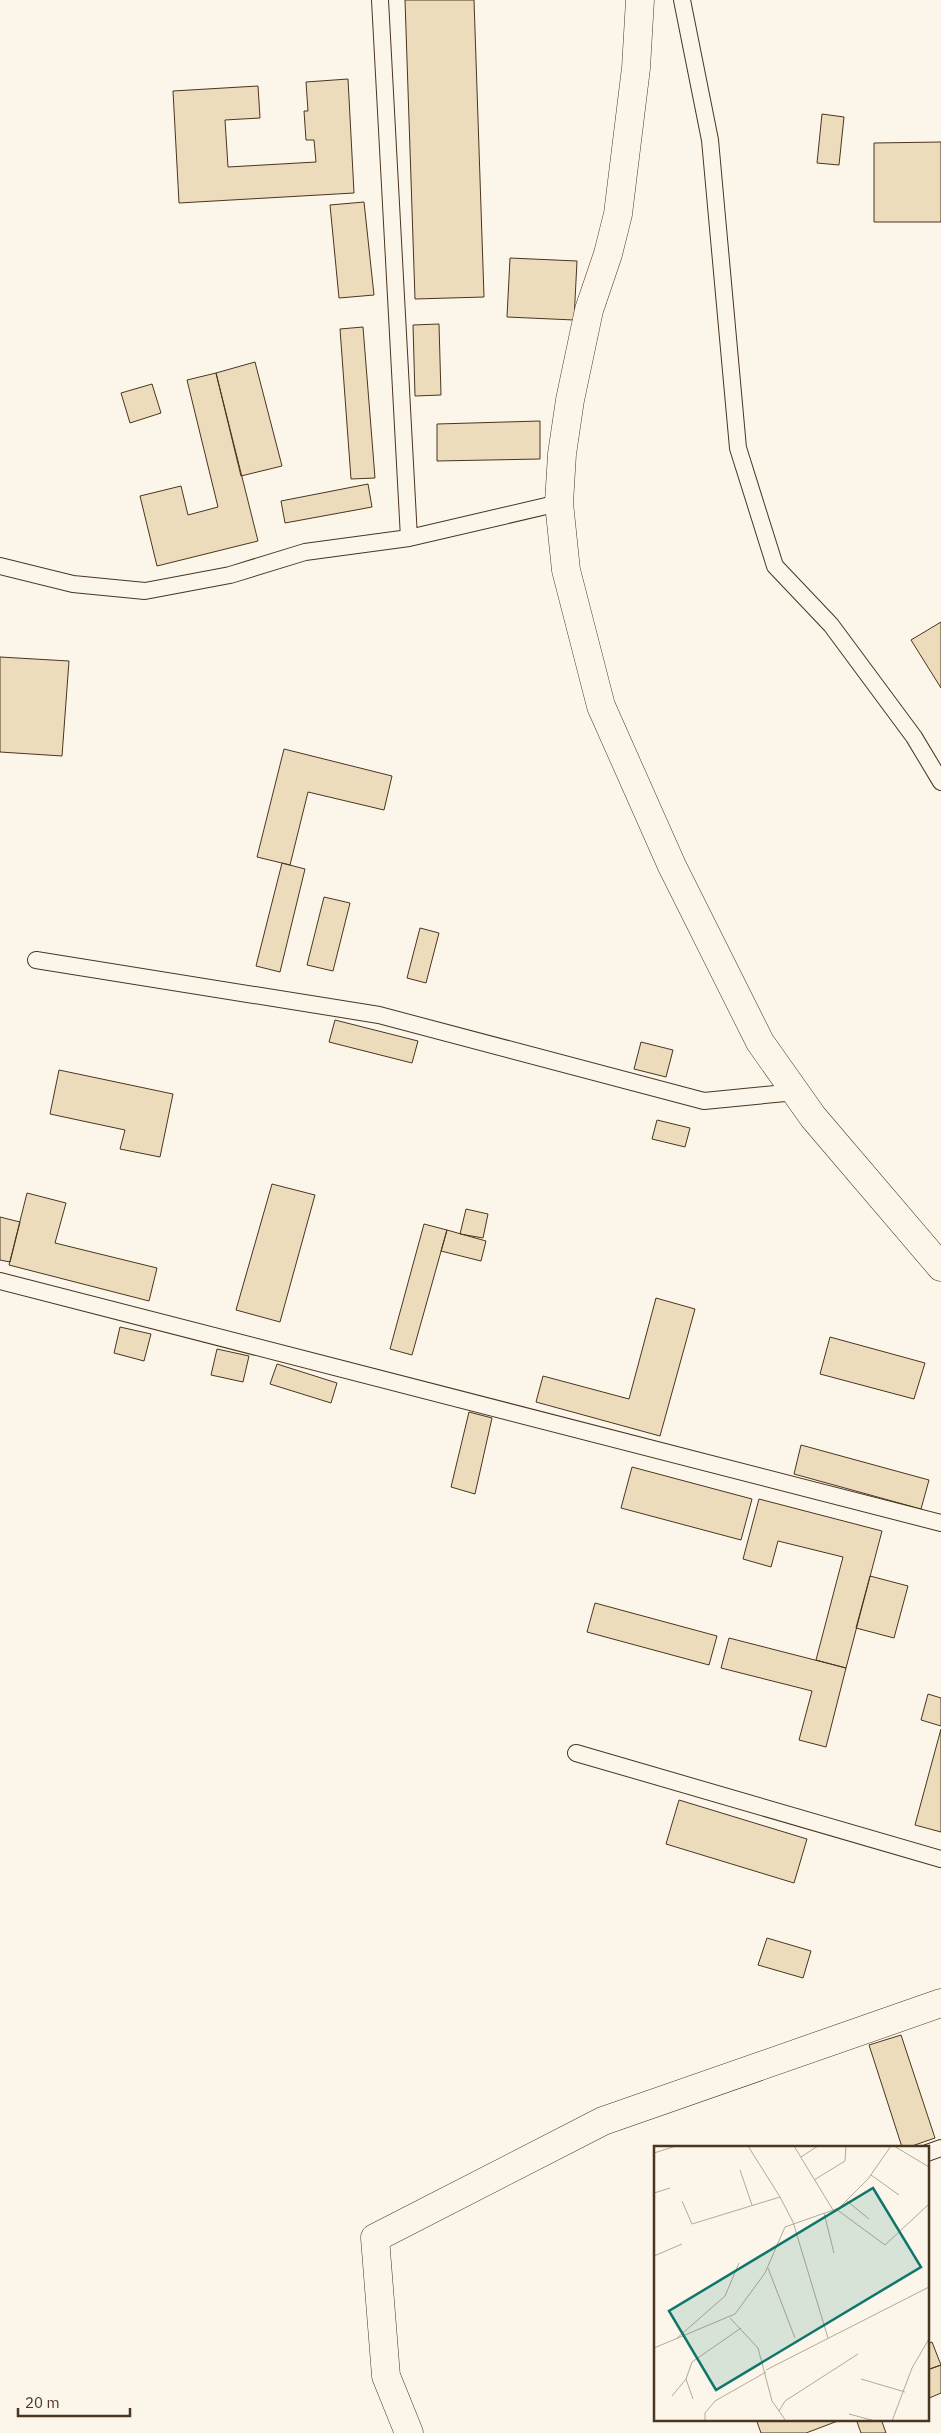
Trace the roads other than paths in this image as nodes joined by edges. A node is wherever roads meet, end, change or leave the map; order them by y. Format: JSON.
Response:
{"nodes":[{"id":1,"x":380,"y":0,"type":"edge"},
{"id":2,"x":640,"y":0,"type":"edge"},
{"id":3,"x":682,"y":0,"type":"edge"},
{"id":4,"x":559,"y":503,"type":"junction"},
{"id":5,"x":409,"y":538,"type":"junction"},
{"id":6,"x":0,"y":566,"type":"edge"},
{"id":7,"x":941,"y":782,"type":"edge"},
{"id":8,"x":36,"y":960,"type":"dead end"},
{"id":9,"x":796,"y":1092,"type":"junction"},
{"id":10,"x":941,"y":1267,"type":"edge"},
{"id":11,"x":0,"y":1281,"type":"edge"},
{"id":12,"x":941,"y":1524,"type":"edge"},
{"id":13,"x":576,"y":1753,"type":"dead end"},
{"id":14,"x":941,"y":1859,"type":"edge"},
{"id":15,"x":941,"y":2003,"type":"edge"},
{"id":16,"x":941,"y":2148,"type":"edge"},
{"id":17,"x":928,"y":2153,"type":"edge"},
{"id":18,"x":409,"y":2433,"type":"edge"}],
"edges":[{"from":1,"to":5,"type":"lane"},
{"from":2,"to":4,"type":"street"},
{"from":3,"to":7,"type":"lane"},
{"from":4,"to":5,"type":"lane"},
{"from":4,"to":9,"type":"street"},
{"from":5,"to":6,"type":"lane"},
{"from":8,"to":9,"type":"lane"},
{"from":9,"to":10,"type":"street"},
{"from":11,"to":12,"type":"lane"},
{"from":13,"to":14,"type":"lane"},
{"from":15,"to":18,"type":"street"},
{"from":16,"to":17,"type":"lane"}]}
